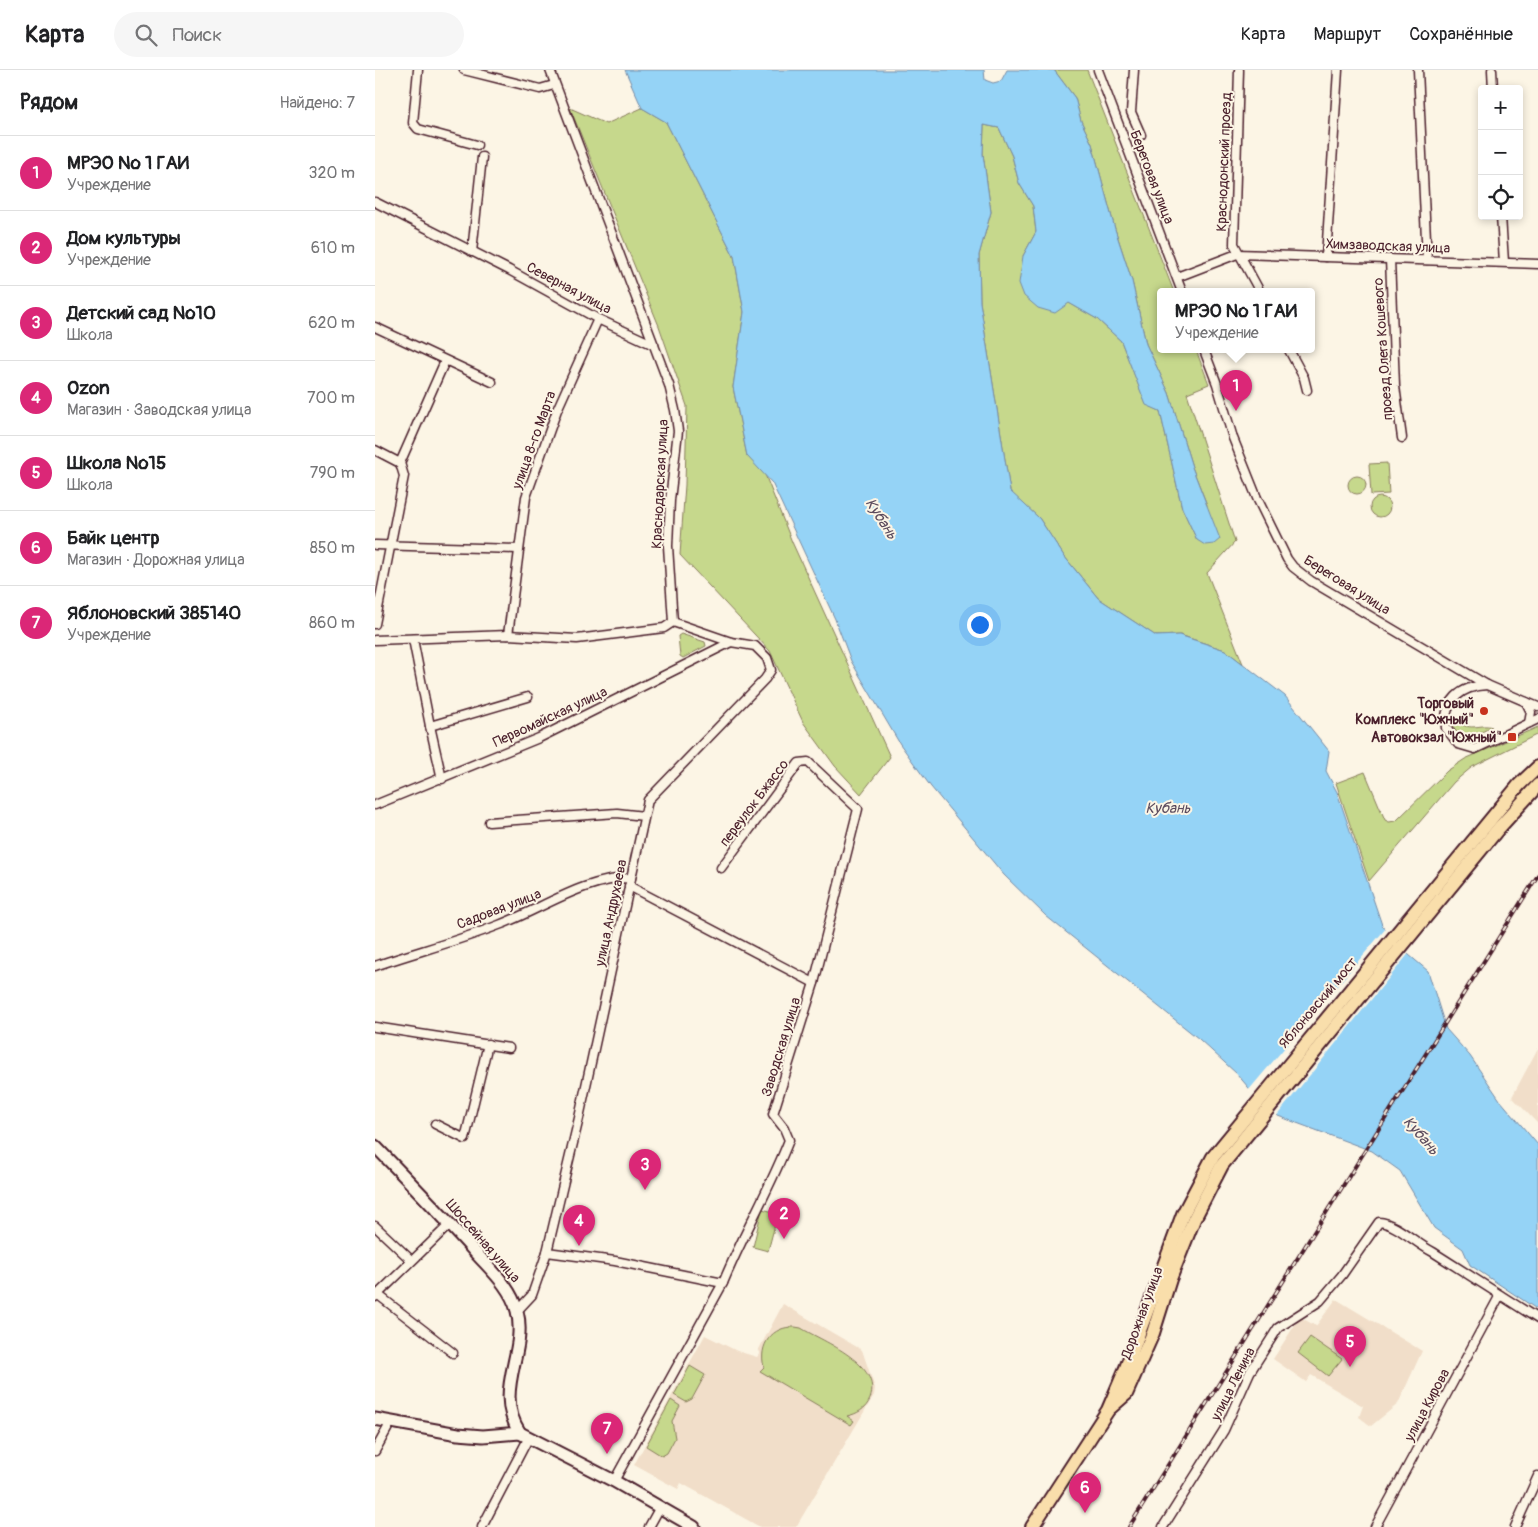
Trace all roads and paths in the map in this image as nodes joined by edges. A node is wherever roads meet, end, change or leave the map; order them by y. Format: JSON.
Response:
{"nodes":[{"id":1,"x":418,"y":70,"type":"edge"},
{"id":2,"x":464,"y":70,"type":"edge"},
{"id":3,"x":549,"y":70,"type":"edge"},
{"id":4,"x":1099,"y":70,"type":"edge"},
{"id":5,"x":1134,"y":70,"type":"edge"},
{"id":6,"x":1239,"y":70,"type":"edge"},
{"id":7,"x":1338,"y":70,"type":"edge"},
{"id":8,"x":1418,"y":70,"type":"edge"},
{"id":9,"x":1492,"y":70,"type":"edge"},
{"id":10,"x":554,"y":85,"type":"junction"},
{"id":11,"x":1493,"y":85,"type":"edge"},
{"id":12,"x":1141,"y":134,"type":"dead end"},
{"id":13,"x":477,"y":145,"type":"dead end"},
{"id":14,"x":482,"y":157,"type":"dead end"},
{"id":15,"x":375,"y":202,"type":"edge"},
{"id":16,"x":1501,"y":220,"type":"edge"},
{"id":17,"x":472,"y":252,"type":"junction"},
{"id":18,"x":1237,"y":254,"type":"junction"},
{"id":19,"x":1326,"y":257,"type":"junction"},
{"id":20,"x":1390,"y":259,"type":"junction"},
{"id":21,"x":1427,"y":260,"type":"junction"},
{"id":22,"x":1504,"y":262,"type":"junction"},
{"id":23,"x":1538,"y":264,"type":"edge"},
{"id":24,"x":1177,"y":277,"type":"junction"},
{"id":25,"x":1181,"y":288,"type":"edge"},
{"id":26,"x":1258,"y":288,"type":"edge"},
{"id":27,"x":598,"y":319,"type":"junction"},
{"id":28,"x":375,"y":327,"type":"edge"},
{"id":29,"x":654,"y":346,"type":"junction"},
{"id":30,"x":1205,"y":353,"type":"edge"},
{"id":31,"x":1291,"y":353,"type":"edge"},
{"id":32,"x":445,"y":361,"type":"junction"},
{"id":33,"x":492,"y":382,"type":"dead end"},
{"id":34,"x":1307,"y":390,"type":"dead end"},
{"id":35,"x":1402,"y":438,"type":"dead end"},
{"id":36,"x":375,"y":450,"type":"edge"},
{"id":37,"x":400,"y":463,"type":"junction"},
{"id":38,"x":375,"y":545,"type":"edge"},
{"id":39,"x":391,"y":545,"type":"junction"},
{"id":40,"x":519,"y":549,"type":"junction"},
{"id":41,"x":673,"y":622,"type":"junction"},
{"id":42,"x":375,"y":624,"type":"edge"},
{"id":43,"x":508,"y":635,"type":"junction"},
{"id":44,"x":413,"y":638,"type":"junction"},
{"id":45,"x":375,"y":640,"type":"edge"},
{"id":46,"x":731,"y":642,"type":"junction"},
{"id":47,"x":1487,"y":685,"type":"junction"},
{"id":48,"x":528,"y":697,"type":"dead end"},
{"id":49,"x":1526,"y":702,"type":"junction"},
{"id":50,"x":1538,"y":707,"type":"edge"},
{"id":51,"x":1538,"y":720,"type":"edge"},
{"id":52,"x":1529,"y":723,"type":"junction"},
{"id":53,"x":430,"y":726,"type":"junction"},
{"id":54,"x":1538,"y":767,"type":"edge"},
{"id":55,"x":443,"y":779,"type":"junction"},
{"id":56,"x":1538,"y":784,"type":"edge"},
{"id":57,"x":375,"y":805,"type":"edge"},
{"id":58,"x":856,"y":806,"type":"joint"},
{"id":59,"x":644,"y":816,"type":"junction"},
{"id":60,"x":489,"y":822,"type":"dead end"},
{"id":61,"x":1494,"y":825,"type":"junction"},
{"id":62,"x":721,"y":868,"type":"dead end"},
{"id":63,"x":630,"y":882,"type":"junction"},
{"id":64,"x":375,"y":966,"type":"edge"},
{"id":65,"x":814,"y":983,"type":"junction"},
{"id":66,"x":375,"y":1027,"type":"edge"},
{"id":67,"x":488,"y":1044,"type":"junction"},
{"id":68,"x":509,"y":1048,"type":"dead end"},
{"id":69,"x":435,"y":1124,"type":"dead end"},
{"id":70,"x":375,"y":1146,"type":"edge"},
{"id":71,"x":1188,"y":1217,"type":"joint"},
{"id":72,"x":450,"y":1224,"type":"junction"},
{"id":73,"x":375,"y":1226,"type":"edge"},
{"id":74,"x":547,"y":1252,"type":"junction"},
{"id":75,"x":411,"y":1260,"type":"junction"},
{"id":76,"x":723,"y":1283,"type":"junction"},
{"id":77,"x":377,"y":1293,"type":"edge"},
{"id":78,"x":1500,"y":1295,"type":"junction"},
{"id":79,"x":517,"y":1311,"type":"junction"},
{"id":80,"x":1538,"y":1319,"type":"edge"},
{"id":81,"x":453,"y":1353,"type":"dead end"},
{"id":82,"x":375,"y":1419,"type":"edge"},
{"id":83,"x":391,"y":1422,"type":"junction"},
{"id":84,"x":525,"y":1435,"type":"junction"},
{"id":85,"x":375,"y":1451,"type":"edge"},
{"id":86,"x":1538,"y":1476,"type":"edge"},
{"id":87,"x":614,"y":1481,"type":"junction"},
{"id":88,"x":660,"y":1507,"type":"junction"},
{"id":89,"x":482,"y":1527,"type":"edge"},
{"id":90,"x":649,"y":1527,"type":"edge"},
{"id":91,"x":694,"y":1527,"type":"edge"},
{"id":92,"x":1032,"y":1527,"type":"edge"},
{"id":93,"x":1163,"y":1527,"type":"edge"},
{"id":94,"x":1375,"y":1527,"type":"edge"},
{"id":95,"x":1515,"y":1527,"type":"edge"}],
"edges":[{"from":1,"to":13,"type":"street"},
{"from":2,"to":10,"type":"street"},
{"from":3,"to":10,"type":"street","name":"Краснодарская улица"},
{"from":4,"to":24,"type":"street","name":"Береговая улица"},
{"from":5,"to":12,"type":"street"},
{"from":6,"to":18,"type":"street","name":"Краснодонский проезд"},
{"from":7,"to":19,"type":"street"},
{"from":8,"to":21,"type":"street"},
{"from":9,"to":11,"type":"street"},
{"from":10,"to":29,"type":"street","name":"Краснодарская улица"},
{"from":14,"to":17,"type":"street"},
{"from":15,"to":17,"type":"street","name":"Северная улица"},
{"from":16,"to":22,"type":"street"},
{"from":17,"to":27,"type":"street","name":"Северная улица"},
{"from":18,"to":19,"type":"street","name":"Химзаводская улица"},
{"from":18,"to":24,"type":"street","name":"Химзаводская улица"},
{"from":18,"to":26,"type":"street"},
{"from":19,"to":20,"type":"street","name":"Химзаводская улица"},
{"from":20,"to":21,"type":"street","name":"Химзаводская улица"},
{"from":20,"to":35,"type":"street","name":"проезд Олега Кошевого"},
{"from":21,"to":22,"type":"street","name":"Химзаводская улица"},
{"from":22,"to":23,"type":"street","name":"Химзаводская улица"},
{"from":24,"to":25,"type":"street","name":"Береговая улица"},
{"from":27,"to":29,"type":"street","name":"Северная улица"},
{"from":27,"to":40,"type":"street","name":"улица 8-го Марта"},
{"from":28,"to":32,"type":"street"},
{"from":29,"to":41,"type":"street","name":"Краснодарская улица"},
{"from":30,"to":47,"type":"street","name":"Береговая улица"},
{"from":31,"to":34,"type":"street"},
{"from":32,"to":33,"type":"street"},
{"from":32,"to":37,"type":"street"},
{"from":36,"to":37,"type":"street"},
{"from":37,"to":39,"type":"street"},
{"from":38,"to":39,"type":"street"},
{"from":39,"to":40,"type":"street"},
{"from":39,"to":42,"type":"street"},
{"from":40,"to":43,"type":"street","name":"улица 8-го Марта"},
{"from":41,"to":43,"type":"street"},
{"from":41,"to":46,"type":"street","name":"улица Андрухаева"},
{"from":43,"to":44,"type":"street"},
{"from":44,"to":45,"type":"street"},
{"from":44,"to":53,"type":"street"},
{"from":46,"to":55,"type":"street","name":"Первомайская улица"},
{"from":46,"to":59,"type":"street","name":"улица Андрухаева"},
{"from":47,"to":49,"type":"street","name":"Береговая улица"},
{"from":47,"to":52,"type":"street"},
{"from":48,"to":53,"type":"street"},
{"from":49,"to":50,"type":"street","name":"Береговая улица"},
{"from":49,"to":52,"type":"street"},
{"from":51,"to":52,"type":"street"},
{"from":53,"to":55,"type":"street"},
{"from":54,"to":61,"type":"main road"},
{"from":55,"to":57,"type":"street","name":"Первомайская улица"},
{"from":56,"to":61,"type":"main road"},
{"from":58,"to":62,"type":"street","name":"переулок Бжассо"},
{"from":58,"to":65,"type":"street","name":"Заводская улица"},
{"from":59,"to":60,"type":"street"},
{"from":59,"to":63,"type":"street","name":"улица Андрухаева"},
{"from":61,"to":71,"type":"main road","name":"Яблоновский мост"},
{"from":63,"to":64,"type":"street","name":"Садовая улица"},
{"from":63,"to":65,"type":"street"},
{"from":63,"to":74,"type":"street","name":"улица Андрухаева"},
{"from":65,"to":76,"type":"street","name":"Заводская улица"},
{"from":66,"to":67,"type":"street"},
{"from":67,"to":68,"type":"street"},
{"from":67,"to":69,"type":"street"},
{"from":70,"to":72,"type":"main road","name":"Шоссейная улица"},
{"from":71,"to":92,"type":"main road","name":"Дорожная улица"},
{"from":72,"to":75,"type":"street"},
{"from":72,"to":79,"type":"main road","name":"Шоссейная улица"},
{"from":73,"to":75,"type":"street"},
{"from":74,"to":76,"type":"street"},
{"from":74,"to":79,"type":"street","name":"улица Андрухаева"},
{"from":75,"to":77,"type":"street"},
{"from":76,"to":87,"type":"street","name":"Заводская улица"},
{"from":77,"to":81,"type":"street"},
{"from":78,"to":80,"type":"street"},
{"from":78,"to":93,"type":"street","name":"улица Ленина"},
{"from":78,"to":94,"type":"street","name":"улица Кирова"},
{"from":79,"to":84,"type":"main road","name":"Шоссейная улица"},
{"from":82,"to":83,"type":"main road"},
{"from":83,"to":84,"type":"main road"},
{"from":83,"to":85,"type":"street"},
{"from":84,"to":87,"type":"main road"},
{"from":84,"to":89,"type":"street"},
{"from":86,"to":95,"type":"street"},
{"from":87,"to":88,"type":"main road"},
{"from":88,"to":90,"type":"street"},
{"from":88,"to":91,"type":"main road"}]}
